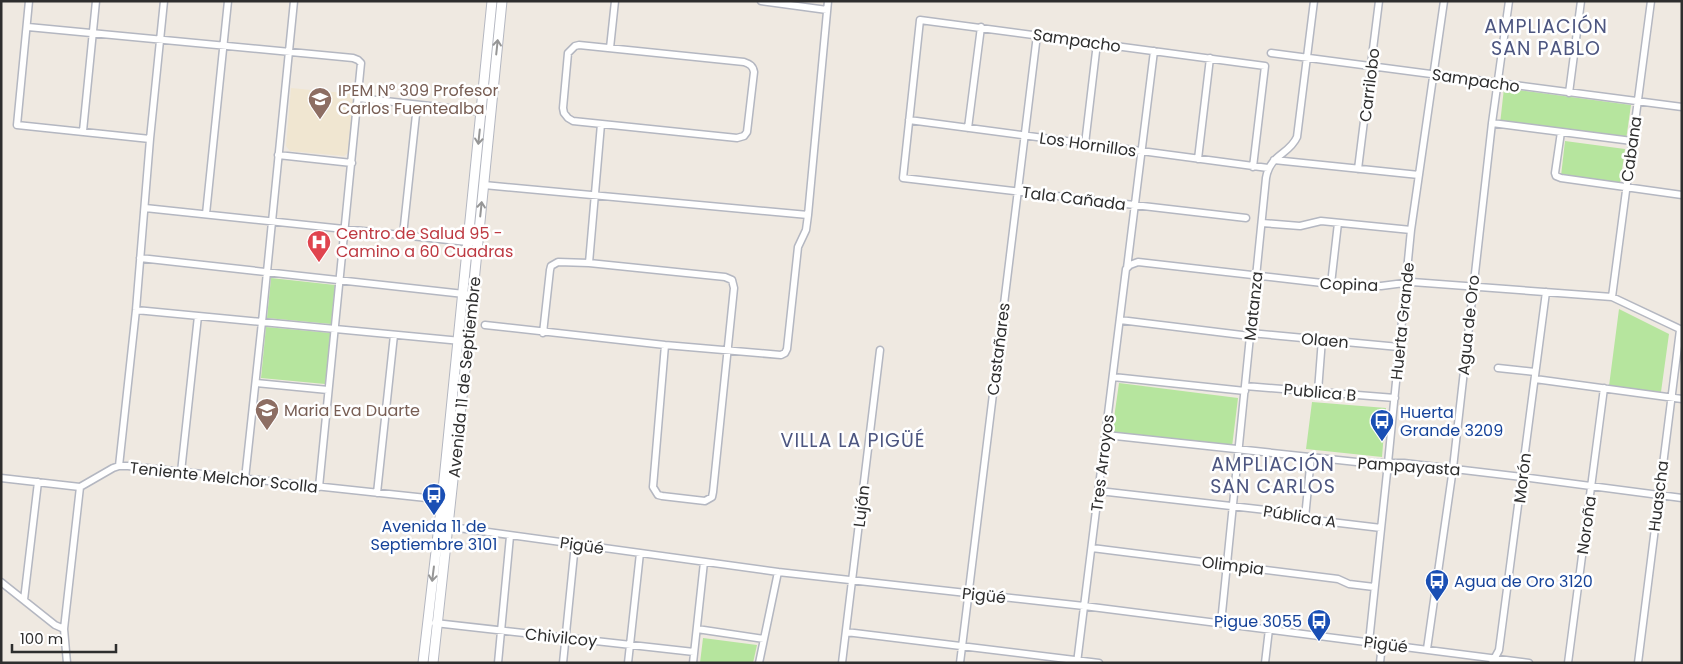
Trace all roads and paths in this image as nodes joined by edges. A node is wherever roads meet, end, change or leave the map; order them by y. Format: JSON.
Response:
{"nodes":[{"id":1,"x":30,"y":1,"type":"edge"},
{"id":2,"x":96,"y":1,"type":"edge"},
{"id":3,"x":164,"y":1,"type":"edge"},
{"id":4,"x":228,"y":1,"type":"edge"},
{"id":5,"x":294,"y":1,"type":"edge"},
{"id":6,"x":492,"y":1,"type":"edge"},
{"id":7,"x":502,"y":1,"type":"edge"},
{"id":8,"x":614,"y":1,"type":"edge"},
{"id":9,"x":761,"y":1,"type":"edge"},
{"id":10,"x":828,"y":1,"type":"edge"},
{"id":11,"x":1314,"y":1,"type":"edge"},
{"id":12,"x":1379,"y":1,"type":"edge"},
{"id":13,"x":1444,"y":1,"type":"edge"},
{"id":14,"x":1509,"y":1,"type":"edge"},
{"id":15,"x":1581,"y":1,"type":"edge"},
{"id":16,"x":1651,"y":1,"type":"edge"},
{"id":17,"x":827,"y":10,"type":"junction"},
{"id":18,"x":28,"y":27,"type":"junction"},
{"id":19,"x":981,"y":28,"type":"junction"},
{"id":20,"x":93,"y":33,"type":"junction"},
{"id":21,"x":1037,"y":35,"type":"junction"},
{"id":22,"x":160,"y":40,"type":"junction"},
{"id":23,"x":1097,"y":43,"type":"junction"},
{"id":24,"x":224,"y":46,"type":"junction"},
{"id":25,"x":610,"y":48,"type":"junction"},
{"id":26,"x":1154,"y":51,"type":"junction"},
{"id":27,"x":290,"y":52,"type":"junction"},
{"id":28,"x":1271,"y":52,"type":"dead end"},
{"id":29,"x":1307,"y":57,"type":"junction"},
{"id":30,"x":1210,"y":58,"type":"junction"},
{"id":31,"x":1371,"y":66,"type":"junction"},
{"id":32,"x":1433,"y":74,"type":"junction"},
{"id":33,"x":1497,"y":82,"type":"junction"},
{"id":34,"x":1569,"y":92,"type":"junction"},
{"id":35,"x":358,"y":98,"type":"junction"},
{"id":36,"x":1638,"y":102,"type":"junction"},
{"id":37,"x":417,"y":105,"type":"junction"},
{"id":38,"x":1682,"y":107,"type":"edge"},
{"id":39,"x":486,"y":112,"type":"junction"},
{"id":40,"x":909,"y":120,"type":"junction"},
{"id":41,"x":1492,"y":123,"type":"junction"},
{"id":42,"x":601,"y":124,"type":"junction"},
{"id":43,"x":968,"y":128,"type":"junction"},
{"id":44,"x":83,"y":131,"type":"junction"},
{"id":45,"x":1561,"y":132,"type":"junction"},
{"id":46,"x":1025,"y":136,"type":"junction"},
{"id":47,"x":150,"y":139,"type":"junction"},
{"id":48,"x":1632,"y":141,"type":"junction"},
{"id":49,"x":1085,"y":144,"type":"junction"},
{"id":50,"x":1141,"y":152,"type":"junction"},
{"id":51,"x":278,"y":155,"type":"junction"},
{"id":52,"x":1198,"y":159,"type":"junction"},
{"id":53,"x":1274,"y":160,"type":"junction"},
{"id":54,"x":352,"y":163,"type":"junction"},
{"id":55,"x":1253,"y":167,"type":"junction"},
{"id":56,"x":1268,"y":168,"type":"junction"},
{"id":57,"x":1358,"y":169,"type":"junction"},
{"id":58,"x":1419,"y":175,"type":"junction"},
{"id":59,"x":484,"y":185,"type":"junction"},
{"id":60,"x":1626,"y":187,"type":"junction"},
{"id":61,"x":1018,"y":191,"type":"junction"},
{"id":62,"x":595,"y":195,"type":"junction"},
{"id":63,"x":1682,"y":195,"type":"edge"},
{"id":64,"x":1135,"y":205,"type":"junction"},
{"id":65,"x":145,"y":208,"type":"junction"},
{"id":66,"x":206,"y":214,"type":"junction"},
{"id":67,"x":808,"y":215,"type":"junction"},
{"id":68,"x":1246,"y":218,"type":"dead end"},
{"id":69,"x":271,"y":221,"type":"junction"},
{"id":70,"x":1262,"y":223,"type":"junction"},
{"id":71,"x":1338,"y":223,"type":"junction"},
{"id":72,"x":345,"y":229,"type":"junction"},
{"id":73,"x":1411,"y":230,"type":"junction"},
{"id":74,"x":404,"y":235,"type":"junction"},
{"id":75,"x":473,"y":243,"type":"junction"},
{"id":76,"x":140,"y":258,"type":"junction"},
{"id":77,"x":589,"y":263,"type":"junction"},
{"id":78,"x":1128,"y":267,"type":"junction"},
{"id":79,"x":267,"y":272,"type":"junction"},
{"id":80,"x":1256,"y":276,"type":"junction"},
{"id":81,"x":340,"y":280,"type":"junction"},
{"id":82,"x":1406,"y":283,"type":"junction"},
{"id":83,"x":1331,"y":284,"type":"junction"},
{"id":84,"x":1473,"y":286,"type":"junction"},
{"id":85,"x":1546,"y":292,"type":"junction"},
{"id":86,"x":463,"y":294,"type":"junction"},
{"id":87,"x":473,"y":295,"type":"junction"},
{"id":88,"x":1612,"y":297,"type":"junction"},
{"id":89,"x":136,"y":310,"type":"junction"},
{"id":90,"x":198,"y":316,"type":"junction"},
{"id":91,"x":1120,"y":320,"type":"junction"},
{"id":92,"x":262,"y":322,"type":"junction"},
{"id":93,"x":485,"y":326,"type":"dead end"},
{"id":94,"x":335,"y":329,"type":"junction"},
{"id":95,"x":1681,"y":330,"type":"edge"},
{"id":96,"x":543,"y":333,"type":"junction"},
{"id":97,"x":1250,"y":334,"type":"junction"},
{"id":98,"x":394,"y":335,"type":"junction"},
{"id":99,"x":1322,"y":339,"type":"junction"},
{"id":100,"x":458,"y":341,"type":"junction"},
{"id":101,"x":468,"y":342,"type":"junction"},
{"id":102,"x":665,"y":346,"type":"junction"},
{"id":103,"x":1399,"y":347,"type":"junction"},
{"id":104,"x":880,"y":350,"type":"dead end"},
{"id":105,"x":728,"y":352,"type":"junction"},
{"id":106,"x":1498,"y":368,"type":"dead end"},
{"id":107,"x":1535,"y":375,"type":"junction"},
{"id":108,"x":1113,"y":377,"type":"junction"},
{"id":109,"x":256,"y":383,"type":"junction"},
{"id":110,"x":1245,"y":388,"type":"junction"},
{"id":111,"x":1604,"y":388,"type":"junction"},
{"id":112,"x":328,"y":390,"type":"junction"},
{"id":113,"x":1318,"y":391,"type":"junction"},
{"id":114,"x":1671,"y":397,"type":"junction"},
{"id":115,"x":1395,"y":398,"type":"junction"},
{"id":116,"x":1682,"y":399,"type":"edge"},
{"id":117,"x":1106,"y":435,"type":"junction"},
{"id":118,"x":1239,"y":449,"type":"junction"},
{"id":119,"x":1311,"y":457,"type":"junction"},
{"id":120,"x":1388,"y":463,"type":"junction"},
{"id":121,"x":119,"y":466,"type":"junction"},
{"id":122,"x":1452,"y":468,"type":"junction"},
{"id":123,"x":181,"y":472,"type":"junction"},
{"id":124,"x":1522,"y":476,"type":"junction"},
{"id":125,"x":1,"y":478,"type":"edge"},
{"id":126,"x":245,"y":478,"type":"junction"},
{"id":127,"x":38,"y":482,"type":"junction"},
{"id":128,"x":1591,"y":486,"type":"junction"},
{"id":129,"x":80,"y":487,"type":"junction"},
{"id":130,"x":319,"y":487,"type":"junction"},
{"id":131,"x":1099,"y":491,"type":"junction"},
{"id":132,"x":376,"y":494,"type":"junction"},
{"id":133,"x":1658,"y":495,"type":"junction"},
{"id":134,"x":1682,"y":498,"type":"edge"},
{"id":135,"x":447,"y":501,"type":"junction"},
{"id":136,"x":1233,"y":507,"type":"junction"},
{"id":137,"x":1305,"y":518,"type":"junction"},
{"id":138,"x":444,"y":526,"type":"junction"},
{"id":139,"x":1381,"y":528,"type":"junction"},
{"id":140,"x":510,"y":536,"type":"junction"},
{"id":141,"x":575,"y":544,"type":"junction"},
{"id":142,"x":1092,"y":548,"type":"junction"},
{"id":143,"x":640,"y":553,"type":"junction"},
{"id":144,"x":704,"y":562,"type":"junction"},
{"id":145,"x":1227,"y":564,"type":"junction"},
{"id":146,"x":778,"y":572,"type":"junction"},
{"id":147,"x":852,"y":580,"type":"junction"},
{"id":148,"x":1,"y":582,"type":"edge"},
{"id":149,"x":1374,"y":587,"type":"junction"},
{"id":150,"x":968,"y":593,"type":"junction"},
{"id":151,"x":24,"y":600,"type":"junction"},
{"id":152,"x":1084,"y":606,"type":"junction"},
{"id":153,"x":432,"y":623,"type":"junction"},
{"id":154,"x":1221,"y":623,"type":"junction"},
{"id":155,"x":64,"y":629,"type":"junction"},
{"id":156,"x":697,"y":629,"type":"junction"},
{"id":157,"x":1269,"y":629,"type":"junction"},
{"id":158,"x":501,"y":630,"type":"junction"},
{"id":159,"x":846,"y":632,"type":"junction"},
{"id":160,"x":566,"y":638,"type":"junction"},
{"id":161,"x":764,"y":639,"type":"junction"},
{"id":162,"x":1368,"y":642,"type":"junction"},
{"id":163,"x":1382,"y":644,"type":"junction"},
{"id":164,"x":630,"y":645,"type":"junction"},
{"id":165,"x":962,"y":646,"type":"junction"},
{"id":166,"x":1427,"y":649,"type":"junction"},
{"id":167,"x":694,"y":652,"type":"junction"},
{"id":168,"x":1077,"y":661,"type":"edge"},
{"id":169,"x":1493,"y":661,"type":"edge"},
{"id":170,"x":67,"y":663,"type":"edge"},
{"id":171,"x":423,"y":663,"type":"edge"},
{"id":172,"x":433,"y":663,"type":"edge"},
{"id":173,"x":498,"y":663,"type":"edge"},
{"id":174,"x":563,"y":663,"type":"edge"},
{"id":175,"x":628,"y":663,"type":"edge"},
{"id":176,"x":693,"y":663,"type":"edge"},
{"id":177,"x":759,"y":663,"type":"edge"},
{"id":178,"x":842,"y":663,"type":"edge"},
{"id":179,"x":960,"y":663,"type":"edge"},
{"id":180,"x":1099,"y":663,"type":"edge"},
{"id":181,"x":1265,"y":663,"type":"edge"},
{"id":182,"x":1380,"y":663,"type":"edge"},
{"id":183,"x":1529,"y":663,"type":"edge"},
{"id":184,"x":1568,"y":663,"type":"edge"},
{"id":185,"x":1638,"y":663,"type":"edge"}],
"edges":[{"from":1,"to":18,"type":"street"},
{"from":2,"to":20,"type":"street"},
{"from":3,"to":22,"type":"street"},
{"from":4,"to":24,"type":"street"},
{"from":5,"to":27,"type":"street"},
{"from":6,"to":39,"type":"main road","name":"Avenida 11 de Septiembre"},
{"from":39,"to":7,"type":"main road","name":"Avenida 11 de Septiembre","one_way":true},
{"from":8,"to":25,"type":"street"},
{"from":9,"to":17,"type":"street"},
{"from":10,"to":17,"type":"street"},
{"from":11,"to":29,"type":"street"},
{"from":12,"to":31,"type":"street","name":"Carrilobo"},
{"from":13,"to":32,"type":"street","name":"Huerta Grande"},
{"from":14,"to":33,"type":"street","name":"Agua de Oro"},
{"from":15,"to":34,"type":"street"},
{"from":16,"to":36,"type":"street","name":"Cabana"},
{"from":17,"to":67,"type":"street"},
{"from":18,"to":20,"type":"street"},
{"from":18,"to":44,"type":"street"},
{"from":19,"to":21,"type":"street","name":"Sampacho"},
{"from":19,"to":40,"type":"street","name":"Sampacho"},
{"from":19,"to":43,"type":"street"},
{"from":20,"to":22,"type":"street"},
{"from":20,"to":44,"type":"street"},
{"from":21,"to":23,"type":"street","name":"Sampacho"},
{"from":21,"to":46,"type":"street","name":"Castañares"},
{"from":22,"to":24,"type":"street"},
{"from":22,"to":47,"type":"street"},
{"from":23,"to":26,"type":"street","name":"Sampacho"},
{"from":23,"to":49,"type":"street"},
{"from":24,"to":27,"type":"street"},
{"from":24,"to":66,"type":"street"},
{"from":25,"to":42,"type":"street"},
{"from":25,"to":42,"type":"street"},
{"from":26,"to":30,"type":"street","name":"Sampacho"},
{"from":26,"to":50,"type":"street","name":"Tres Arroyos"},
{"from":27,"to":35,"type":"street"},
{"from":27,"to":51,"type":"street"},
{"from":28,"to":29,"type":"street","name":"Sampacho"},
{"from":29,"to":31,"type":"street","name":"Sampacho"},
{"from":29,"to":53,"type":"street"},
{"from":30,"to":52,"type":"street"},
{"from":30,"to":55,"type":"street","name":"Sampacho"},
{"from":31,"to":32,"type":"street","name":"Sampacho"},
{"from":31,"to":57,"type":"street","name":"Carrilobo"},
{"from":32,"to":33,"type":"street","name":"Sampacho"},
{"from":32,"to":58,"type":"street","name":"Huerta Grande"},
{"from":33,"to":34,"type":"street","name":"Sampacho"},
{"from":33,"to":41,"type":"street","name":"Agua de Oro"},
{"from":34,"to":36,"type":"street","name":"Sampacho"},
{"from":35,"to":37,"type":"street"},
{"from":35,"to":54,"type":"street"},
{"from":36,"to":38,"type":"street","name":"Sampacho"},
{"from":36,"to":48,"type":"street","name":"Cabana"},
{"from":37,"to":39,"type":"street"},
{"from":37,"to":74,"type":"street"},
{"from":39,"to":59,"type":"main road","name":"Avenida 11 de Septiembre"},
{"from":39,"to":75,"type":"main road","name":"Avenida 11 de Septiembre","one_way":true},
{"from":40,"to":43,"type":"street","name":"Los Hornillos"},
{"from":40,"to":61,"type":"street","name":"Tala Cañada"},
{"from":41,"to":45,"type":"street"},
{"from":41,"to":84,"type":"street","name":"Agua de Oro"},
{"from":42,"to":62,"type":"street"},
{"from":43,"to":46,"type":"street","name":"Los Hornillos"},
{"from":44,"to":47,"type":"street"},
{"from":45,"to":48,"type":"street"},
{"from":45,"to":60,"type":"street"},
{"from":46,"to":49,"type":"street","name":"Los Hornillos"},
{"from":46,"to":61,"type":"street","name":"Castañares"},
{"from":47,"to":65,"type":"street"},
{"from":48,"to":60,"type":"street","name":"Cabana"},
{"from":49,"to":50,"type":"street","name":"Los Hornillos"},
{"from":50,"to":52,"type":"street","name":"Los Hornillos"},
{"from":50,"to":64,"type":"street","name":"Tres Arroyos"},
{"from":51,"to":54,"type":"street"},
{"from":51,"to":69,"type":"street"},
{"from":52,"to":55,"type":"street","name":"Los Hornillos"},
{"from":53,"to":56,"type":"street"},
{"from":53,"to":57,"type":"street"},
{"from":54,"to":72,"type":"street"},
{"from":55,"to":56,"type":"street","name":"Los Hornillos"},
{"from":56,"to":70,"type":"street","name":"Matanza"},
{"from":57,"to":58,"type":"street"},
{"from":58,"to":73,"type":"street","name":"Huerta Grande"},
{"from":59,"to":62,"type":"street"},
{"from":75,"to":59,"type":"main road","name":"Avenida 11 de Septiembre","one_way":true},
{"from":60,"to":63,"type":"street"},
{"from":60,"to":88,"type":"street","name":"Cabana"},
{"from":61,"to":64,"type":"street","name":"Tala Cañada"},
{"from":61,"to":150,"type":"street","name":"Castañares"},
{"from":62,"to":67,"type":"street"},
{"from":62,"to":77,"type":"street"},
{"from":64,"to":68,"type":"street","name":"Tala Cañada"},
{"from":64,"to":78,"type":"street","name":"Tres Arroyos"},
{"from":65,"to":66,"type":"street"},
{"from":65,"to":76,"type":"street"},
{"from":66,"to":69,"type":"street"},
{"from":67,"to":105,"type":"street"},
{"from":69,"to":72,"type":"street"},
{"from":69,"to":79,"type":"street"},
{"from":70,"to":71,"type":"street"},
{"from":70,"to":80,"type":"street","name":"Matanza"},
{"from":71,"to":73,"type":"street"},
{"from":71,"to":83,"type":"street"},
{"from":72,"to":74,"type":"street"},
{"from":72,"to":81,"type":"street"},
{"from":73,"to":82,"type":"street","name":"Huerta Grande"},
{"from":74,"to":75,"type":"street"},
{"from":75,"to":86,"type":"main road","name":"Avenida 11 de Septiembre"},
{"from":75,"to":87,"type":"main road","name":"Avenida 11 de Septiembre"},
{"from":76,"to":79,"type":"street"},
{"from":76,"to":89,"type":"street"},
{"from":77,"to":96,"type":"street"},
{"from":77,"to":105,"type":"street"},
{"from":78,"to":80,"type":"street","name":"Copina"},
{"from":78,"to":91,"type":"street","name":"Tres Arroyos"},
{"from":79,"to":81,"type":"street"},
{"from":79,"to":92,"type":"street"},
{"from":80,"to":83,"type":"street","name":"Copina"},
{"from":80,"to":97,"type":"street","name":"Matanza"},
{"from":81,"to":86,"type":"street"},
{"from":81,"to":94,"type":"street"},
{"from":82,"to":83,"type":"street","name":"Copina"},
{"from":82,"to":84,"type":"street","name":"Copina"},
{"from":82,"to":103,"type":"street","name":"Huerta Grande"},
{"from":84,"to":85,"type":"street","name":"Copina"},
{"from":84,"to":122,"type":"street","name":"Agua de Oro"},
{"from":85,"to":88,"type":"street","name":"Copina"},
{"from":85,"to":107,"type":"street","name":"Morón"},
{"from":86,"to":87,"type":"street"},
{"from":86,"to":100,"type":"main road","name":"Avenida 11 de Septiembre"},
{"from":87,"to":101,"type":"main road","name":"Avenida 11 de Septiembre"},
{"from":88,"to":95,"type":"street","name":"Copina"},
{"from":89,"to":90,"type":"street"},
{"from":89,"to":121,"type":"street"},
{"from":90,"to":92,"type":"street"},
{"from":90,"to":123,"type":"street"},
{"from":91,"to":97,"type":"street","name":"Olaen"},
{"from":91,"to":108,"type":"street","name":"Tres Arroyos"},
{"from":92,"to":94,"type":"street"},
{"from":92,"to":109,"type":"street"},
{"from":93,"to":96,"type":"street"},
{"from":94,"to":98,"type":"street"},
{"from":94,"to":112,"type":"street"},
{"from":95,"to":114,"type":"street","name":"Huascha"},
{"from":96,"to":102,"type":"street"},
{"from":97,"to":99,"type":"street","name":"Olaen"},
{"from":97,"to":110,"type":"street","name":"Matanza"},
{"from":98,"to":100,"type":"street"},
{"from":98,"to":132,"type":"street"},
{"from":99,"to":103,"type":"street","name":"Olaen"},
{"from":99,"to":113,"type":"street"},
{"from":100,"to":101,"type":"street"},
{"from":100,"to":135,"type":"main road","name":"Avenida 11 de Septiembre"},
{"from":101,"to":135,"type":"main road","name":"Avenida 11 de Septiembre"},
{"from":102,"to":105,"type":"street"},
{"from":102,"to":105,"type":"street"},
{"from":103,"to":115,"type":"street","name":"Huerta Grande"},
{"from":104,"to":147,"type":"street","name":"Luján"},
{"from":106,"to":107,"type":"street"},
{"from":107,"to":111,"type":"street"},
{"from":107,"to":124,"type":"street","name":"Morón"},
{"from":108,"to":110,"type":"street","name":"Publica B"},
{"from":108,"to":117,"type":"street","name":"Tres Arroyos"},
{"from":109,"to":112,"type":"street"},
{"from":109,"to":126,"type":"street"},
{"from":110,"to":113,"type":"street","name":"Publica B"},
{"from":110,"to":118,"type":"street","name":"Matanza"},
{"from":111,"to":114,"type":"street"},
{"from":111,"to":128,"type":"street","name":"Noroña"},
{"from":112,"to":130,"type":"street"},
{"from":113,"to":115,"type":"street","name":"Publica B"},
{"from":114,"to":116,"type":"street"},
{"from":114,"to":133,"type":"street","name":"Huascha"},
{"from":115,"to":120,"type":"street","name":"Huerta Grande"},
{"from":117,"to":118,"type":"street","name":"Pampayasta"},
{"from":117,"to":131,"type":"street","name":"Tres Arroyos"},
{"from":118,"to":119,"type":"street","name":"Pampayasta"},
{"from":118,"to":136,"type":"street","name":"Matanza"},
{"from":119,"to":120,"type":"street","name":"Pampayasta"},
{"from":119,"to":137,"type":"street"},
{"from":120,"to":122,"type":"street","name":"Pampayasta"},
{"from":120,"to":139,"type":"street","name":"Huerta Grande"},
{"from":121,"to":123,"type":"street","name":"Teniente Melchor Scolla"},
{"from":121,"to":129,"type":"street","name":"Teniente Melchor Scolla"},
{"from":122,"to":124,"type":"street","name":"Pampayasta"},
{"from":122,"to":166,"type":"street","name":"Agua de Oro"},
{"from":123,"to":126,"type":"street","name":"Teniente Melchor Scolla"},
{"from":124,"to":128,"type":"street","name":"Pampayasta"},
{"from":124,"to":169,"type":"street","name":"Morón"},
{"from":125,"to":127,"type":"street"},
{"from":126,"to":130,"type":"street","name":"Teniente Melchor Scolla"},
{"from":127,"to":129,"type":"street"},
{"from":127,"to":151,"type":"street"},
{"from":128,"to":133,"type":"street","name":"Pampayasta"},
{"from":128,"to":184,"type":"street","name":"Noroña"},
{"from":129,"to":155,"type":"street"},
{"from":130,"to":132,"type":"street","name":"Teniente Melchor Scolla"},
{"from":131,"to":136,"type":"street","name":"Pública A"},
{"from":131,"to":142,"type":"street","name":"Tres Arroyos"},
{"from":132,"to":135,"type":"street","name":"Teniente Melchor Scolla"},
{"from":133,"to":134,"type":"street","name":"Pampayasta"},
{"from":133,"to":185,"type":"street","name":"Huascha"},
{"from":135,"to":138,"type":"main road","name":"Avenida 11 de Septiembre"},
{"from":136,"to":137,"type":"street","name":"Pública A"},
{"from":136,"to":145,"type":"street","name":"Matanza"},
{"from":137,"to":139,"type":"street","name":"Pública A"},
{"from":138,"to":140,"type":"street","name":"Pigüé"},
{"from":138,"to":153,"type":"main road","name":"Avenida 11 de Septiembre"},
{"from":139,"to":149,"type":"street","name":"Huerta Grande"},
{"from":140,"to":141,"type":"street","name":"Pigüé"},
{"from":140,"to":158,"type":"street"},
{"from":141,"to":143,"type":"street","name":"Pigüé"},
{"from":141,"to":160,"type":"street"},
{"from":142,"to":145,"type":"street","name":"Olimpia"},
{"from":142,"to":152,"type":"street","name":"Tres Arroyos"},
{"from":143,"to":144,"type":"street","name":"Pigüé"},
{"from":143,"to":164,"type":"street"},
{"from":144,"to":146,"type":"street","name":"Pigüé"},
{"from":144,"to":156,"type":"street"},
{"from":145,"to":149,"type":"street","name":"Olimpia"},
{"from":145,"to":154,"type":"street","name":"Matanza"},
{"from":146,"to":147,"type":"street","name":"Pigüé"},
{"from":146,"to":161,"type":"street"},
{"from":147,"to":150,"type":"street","name":"Pigüé"},
{"from":147,"to":159,"type":"street","name":"Luján"},
{"from":148,"to":151,"type":"street"},
{"from":149,"to":162,"type":"street","name":"Huerta Grande"},
{"from":150,"to":152,"type":"street","name":"Pigüé"},
{"from":150,"to":165,"type":"street","name":"Castañares"},
{"from":151,"to":155,"type":"street"},
{"from":152,"to":154,"type":"street","name":"Pigüé"},
{"from":152,"to":168,"type":"street","name":"Tres Arroyos"},
{"from":153,"to":158,"type":"street","name":"Chivilcoy"},
{"from":153,"to":171,"type":"main road","name":"Avenida 11 de Septiembre"},
{"from":153,"to":172,"type":"main road","name":"Avenida 11 de Septiembre"},
{"from":154,"to":157,"type":"street","name":"Pigüé"},
{"from":155,"to":170,"type":"street"},
{"from":156,"to":161,"type":"street"},
{"from":156,"to":167,"type":"street"},
{"from":157,"to":162,"type":"street","name":"Pigüé"},
{"from":157,"to":181,"type":"street"},
{"from":158,"to":160,"type":"street","name":"Chivilcoy"},
{"from":158,"to":173,"type":"street"},
{"from":159,"to":165,"type":"street"},
{"from":159,"to":178,"type":"street","name":"Luján"},
{"from":160,"to":164,"type":"street","name":"Chivilcoy"},
{"from":160,"to":174,"type":"street"},
{"from":161,"to":177,"type":"street"},
{"from":162,"to":163,"type":"street","name":"Pigüé"},
{"from":163,"to":166,"type":"street","name":"Pigüé"},
{"from":163,"to":182,"type":"street"},
{"from":164,"to":167,"type":"street","name":"Chivilcoy"},
{"from":164,"to":175,"type":"street"},
{"from":165,"to":168,"type":"street"},
{"from":165,"to":179,"type":"street","name":"Castañares"},
{"from":166,"to":169,"type":"street","name":"Pigüé"},
{"from":167,"to":176,"type":"street"},
{"from":168,"to":180,"type":"street"},
{"from":169,"to":183,"type":"street","name":"Pigüé"}]}
